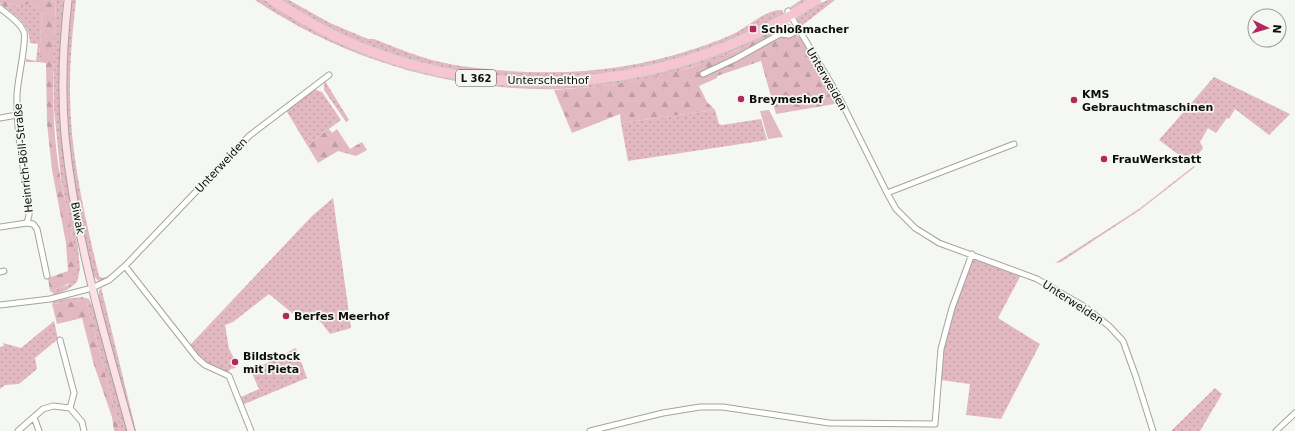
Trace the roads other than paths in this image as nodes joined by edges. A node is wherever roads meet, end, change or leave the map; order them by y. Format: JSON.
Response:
{"nodes":[{"id":1,"x":68,"y":0,"type":"edge"},
{"id":2,"x":272,"y":0,"type":"edge"},
{"id":3,"x":816,"y":0,"type":"edge"},
{"id":4,"x":0,"y":8,"type":"edge"},
{"id":5,"x":789,"y":14,"type":"junction"},
{"id":6,"x":799,"y":30,"type":"junction"},
{"id":7,"x":704,"y":74,"type":"dead end"},
{"id":8,"x":329,"y":75,"type":"dead end"},
{"id":9,"x":17,"y":115,"type":"junction"},
{"id":10,"x":0,"y":118,"type":"edge"},
{"id":11,"x":1014,"y":144,"type":"dead end"},
{"id":12,"x":887,"y":193,"type":"junction"},
{"id":13,"x":27,"y":222,"type":"junction"},
{"id":14,"x":0,"y":227,"type":"edge"},
{"id":15,"x":972,"y":254,"type":"junction"},
{"id":16,"x":125,"y":266,"type":"junction"},
{"id":17,"x":47,"y":276,"type":"dead end"},
{"id":18,"x":92,"y":288,"type":"junction"},
{"id":19,"x":0,"y":306,"type":"edge"},
{"id":20,"x":60,"y":340,"type":"dead end"},
{"id":21,"x":70,"y":408,"type":"junction"},
{"id":22,"x":1295,"y":413,"type":"edge"},
{"id":23,"x":34,"y":417,"type":"junction"},
{"id":24,"x":18,"y":431,"type":"edge"},
{"id":25,"x":39,"y":431,"type":"edge"},
{"id":26,"x":84,"y":431,"type":"edge"},
{"id":27,"x":131,"y":431,"type":"edge"},
{"id":28,"x":251,"y":431,"type":"edge"},
{"id":29,"x":590,"y":431,"type":"edge"},
{"id":30,"x":1153,"y":431,"type":"edge"},
{"id":31,"x":1276,"y":431,"type":"edge"}],
"edges":[{"from":1,"to":18,"type":"street","name":"Biwak"},
{"from":2,"to":5,"type":"main road","name":"Unterschelthof","number":"L 362"},
{"from":3,"to":5,"type":"main road","number":"L 362"},
{"from":4,"to":9,"type":"street","name":"Heinrich-Böll-Straße"},
{"from":5,"to":6,"type":"street","name":"Unterweiden"},
{"from":6,"to":7,"type":"street"},
{"from":6,"to":12,"type":"street","name":"Unterweiden"},
{"from":8,"to":16,"type":"street","name":"Unterweiden"},
{"from":9,"to":10,"type":"street"},
{"from":9,"to":13,"type":"street","name":"Heinrich-Böll-Straße"},
{"from":11,"to":12,"type":"street"},
{"from":12,"to":15,"type":"street","name":"Unterweiden"},
{"from":13,"to":14,"type":"street","name":"Heinrich-Böll-Straße"},
{"from":13,"to":17,"type":"street","name":"Heinrich-Böll-Straße"},
{"from":15,"to":29,"type":"street"},
{"from":15,"to":30,"type":"street","name":"Unterweiden"},
{"from":16,"to":18,"type":"street","name":"Unterweiden"},
{"from":16,"to":28,"type":"street"},
{"from":18,"to":19,"type":"street","name":"Unterweiden"},
{"from":18,"to":27,"type":"street","name":"Biwak"},
{"from":20,"to":21,"type":"street"},
{"from":21,"to":23,"type":"street"},
{"from":21,"to":26,"type":"street"},
{"from":22,"to":31,"type":"street"},
{"from":23,"to":24,"type":"street"},
{"from":23,"to":25,"type":"street"}]}
